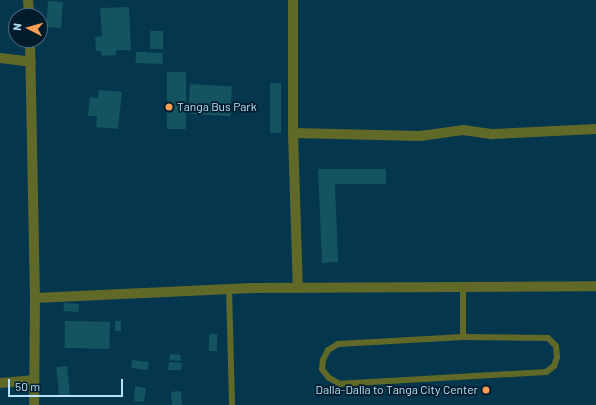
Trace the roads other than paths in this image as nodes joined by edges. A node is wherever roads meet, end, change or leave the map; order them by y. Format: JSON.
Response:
{"nodes":[{"id":1,"x":293,"y":0,"type":"edge"},
{"id":2,"x":30,"y":48,"type":"edge"},
{"id":3,"x":0,"y":58,"type":"edge"},
{"id":4,"x":31,"y":62,"type":"junction"},
{"id":5,"x":596,"y":129,"type":"edge"},
{"id":6,"x":293,"y":133,"type":"junction"},
{"id":7,"x":596,"y":286,"type":"edge"},
{"id":8,"x":463,"y":287,"type":"junction"},
{"id":9,"x":298,"y":288,"type":"junction"},
{"id":10,"x":229,"y":289,"type":"junction"},
{"id":11,"x":35,"y":298,"type":"junction"},
{"id":12,"x":463,"y":337,"type":"junction"},
{"id":13,"x":32,"y":380,"type":"junction"},
{"id":14,"x":0,"y":383,"type":"edge"},
{"id":15,"x":34,"y":405,"type":"edge"},
{"id":16,"x":232,"y":405,"type":"edge"}],
"edges":[{"from":1,"to":6,"type":"street"},
{"from":2,"to":4,"type":"street"},
{"from":3,"to":4,"type":"street"},
{"from":4,"to":11,"type":"street"},
{"from":5,"to":6,"type":"street"},
{"from":6,"to":9,"type":"street"},
{"from":7,"to":8,"type":"street"},
{"from":8,"to":9,"type":"street"},
{"from":8,"to":12,"type":"lane"},
{"from":9,"to":10,"type":"street"},
{"from":10,"to":11,"type":"street"},
{"from":10,"to":16,"type":"lane"},
{"from":11,"to":13,"type":"street"},
{"from":12,"to":12,"type":"lane"},
{"from":13,"to":14,"type":"street"},
{"from":13,"to":15,"type":"street"}]}
